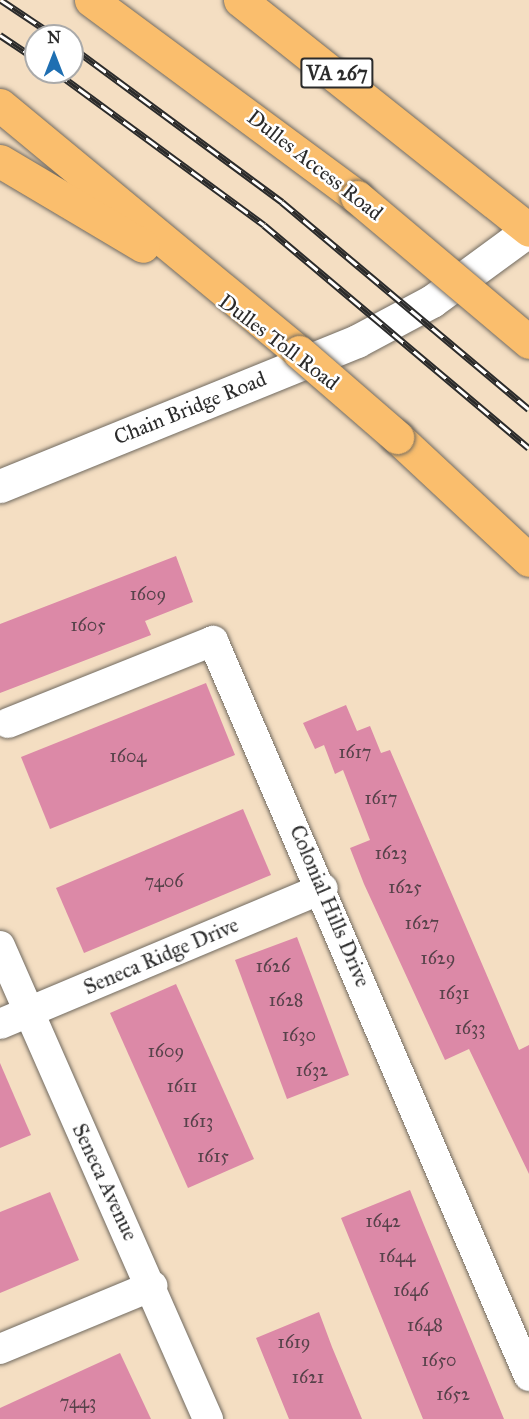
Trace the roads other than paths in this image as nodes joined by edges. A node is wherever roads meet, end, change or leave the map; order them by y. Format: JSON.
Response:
{"nodes":[{"id":1,"x":91,"y":0,"type":"edge"},
{"id":2,"x":240,"y":0,"type":"edge"},
{"id":3,"x":0,"y":105,"type":"edge"},
{"id":4,"x":0,"y":161,"type":"edge"},
{"id":5,"x":0,"y":172,"type":"edge"},
{"id":6,"x":73,"y":202,"type":"junction"},
{"id":7,"x":529,"y":230,"type":"edge"},
{"id":8,"x":195,"y":273,"type":"junction"},
{"id":9,"x":529,"y":342,"type":"edge"},
{"id":10,"x":0,"y":486,"type":"edge"},
{"id":11,"x":529,"y":560,"type":"edge"},
{"id":12,"x":8,"y":723,"type":"dead end"},
{"id":13,"x":323,"y":888,"type":"junction"},
{"id":14,"x":0,"y":946,"type":"edge"},
{"id":15,"x":29,"y":1011,"type":"junction"},
{"id":16,"x":0,"y":1024,"type":"edge"},
{"id":17,"x":152,"y":1286,"type":"junction"},
{"id":18,"x":0,"y":1349,"type":"edge"},
{"id":19,"x":529,"y":1376,"type":"edge"},
{"id":20,"x":208,"y":1419,"type":"edge"}],
"edges":[{"from":1,"to":9,"type":"highway","name":"Dulles Access Road","bridge":true},
{"from":2,"to":7,"type":"highway","number":"VA 267"},
{"from":3,"to":8,"type":"highway"},
{"from":4,"to":6,"type":"highway"},
{"from":5,"to":6,"type":"highway"},
{"from":6,"to":8,"type":"highway"},
{"from":7,"to":10,"type":"street","name":"Chain Bridge Road"},
{"from":8,"to":11,"type":"highway","name":"Dulles Toll Road","bridge":true},
{"from":12,"to":13,"type":"street","name":"Colonial Hills Drive"},
{"from":13,"to":15,"type":"street","name":"Seneca Ridge Drive"},
{"from":13,"to":19,"type":"street","name":"Colonial Hills Drive"},
{"from":14,"to":15,"type":"street","name":"Seneca Avenue"},
{"from":15,"to":16,"type":"street","name":"Seneca Ridge Drive"},
{"from":15,"to":17,"type":"street","name":"Seneca Avenue"},
{"from":17,"to":18,"type":"street"},
{"from":17,"to":20,"type":"street","name":"Seneca Avenue"}]}
